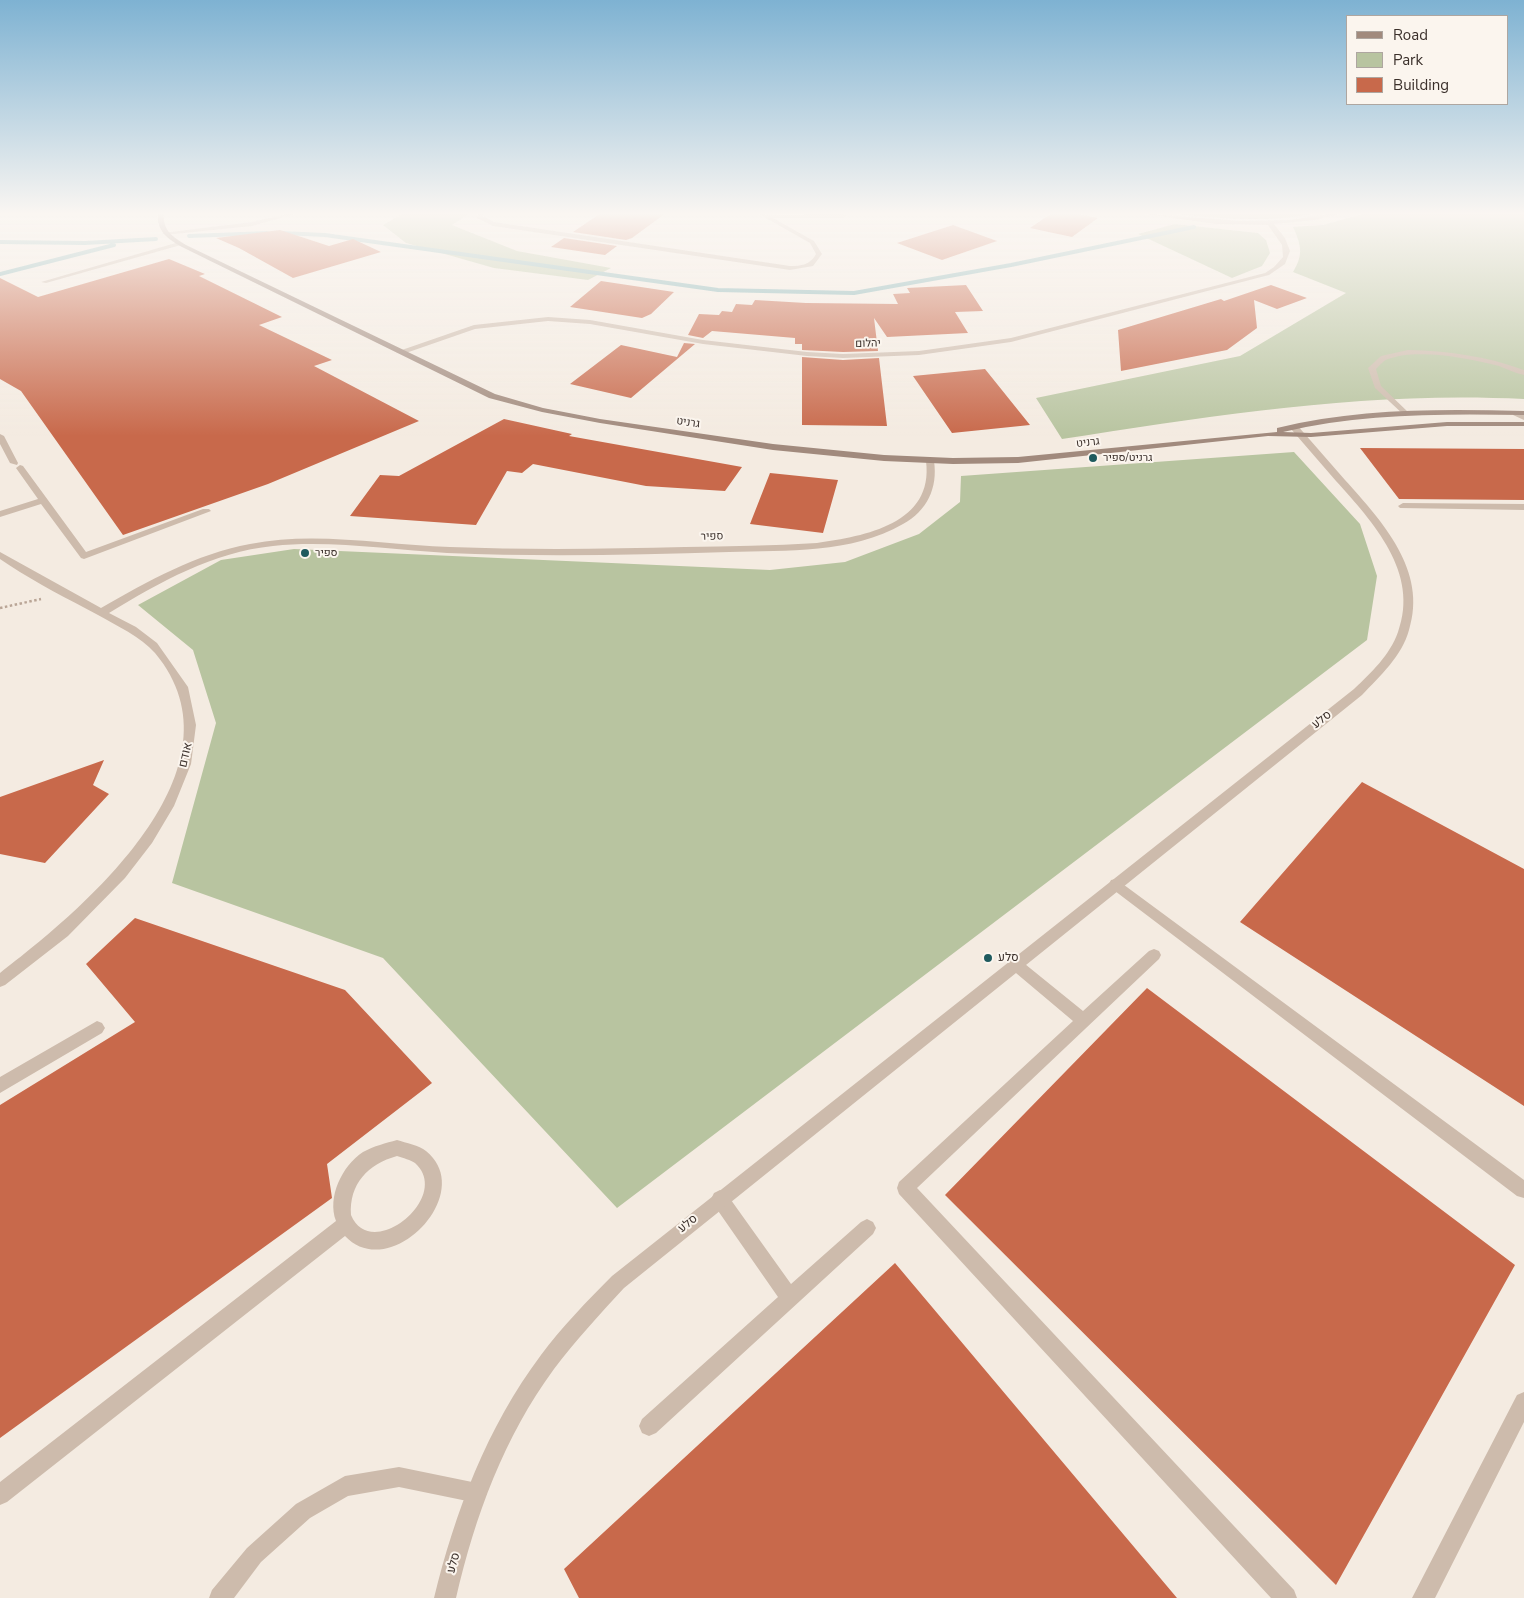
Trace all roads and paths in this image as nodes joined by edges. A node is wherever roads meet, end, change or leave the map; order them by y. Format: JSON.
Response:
{"nodes":[{"id":1,"x":268,"y":288,"type":"edge"},
{"id":2,"x":1214,"y":288,"type":"edge"},
{"id":3,"x":400,"y":352,"type":"junction"},
{"id":4,"x":1524,"y":373,"type":"edge"},
{"id":5,"x":1520,"y":413,"type":"edge"},
{"id":6,"x":1404,"y":414,"type":"junction"},
{"id":7,"x":1524,"y":418,"type":"edge"},
{"id":8,"x":1524,"y":424,"type":"edge"},
{"id":9,"x":1297,"y":431,"type":"junction"},
{"id":10,"x":0,"y":436,"type":"edge"},
{"id":11,"x":930,"y":460,"type":"junction"},
{"id":12,"x":43,"y":500,"type":"junction"},
{"id":13,"x":1403,"y":506,"type":"dead end"},
{"id":14,"x":1524,"y":507,"type":"edge"},
{"id":15,"x":206,"y":511,"type":"dead end"},
{"id":16,"x":0,"y":514,"type":"edge"},
{"id":17,"x":0,"y":555,"type":"edge"},
{"id":18,"x":68,"y":594,"type":"junction"},
{"id":19,"x":0,"y":608,"type":"edge"},
{"id":20,"x":100,"y":613,"type":"junction"},
{"id":21,"x":1116,"y":884,"type":"junction"},
{"id":22,"x":1154,"y":955,"type":"dead end"},
{"id":23,"x":1015,"y":964,"type":"junction"},
{"id":24,"x":0,"y":981,"type":"edge"},
{"id":25,"x":1084,"y":1020,"type":"junction"},
{"id":26,"x":97,"y":1028,"type":"dead end"},
{"id":27,"x":0,"y":1086,"type":"edge"},
{"id":28,"x":1524,"y":1190,"type":"edge"},
{"id":29,"x":720,"y":1199,"type":"junction"},
{"id":30,"x":346,"y":1225,"type":"junction"},
{"id":31,"x":867,"y":1228,"type":"dead end"},
{"id":32,"x":790,"y":1298,"type":"junction"},
{"id":33,"x":1524,"y":1402,"type":"edge"},
{"id":34,"x":649,"y":1426,"type":"dead end"},
{"id":35,"x":478,"y":1493,"type":"junction"},
{"id":36,"x":0,"y":1495,"type":"edge"},
{"id":37,"x":220,"y":1598,"type":"edge"},
{"id":38,"x":445,"y":1598,"type":"edge"},
{"id":39,"x":1286,"y":1598,"type":"edge"},
{"id":40,"x":1423,"y":1598,"type":"edge"}],
"edges":[{"from":1,"to":3,"type":"street","name":"גרניט"},
{"from":2,"to":3,"type":"street","name":"יהלום"},
{"from":3,"to":11,"type":"street","name":"גרניט"},
{"from":4,"to":6,"type":"street"},
{"from":5,"to":6,"type":"street"},
{"from":5,"to":7,"type":"street"},
{"from":6,"to":9,"type":"street"},
{"from":8,"to":9,"type":"street"},
{"from":9,"to":11,"type":"street","name":"גרניט"},
{"from":9,"to":21,"type":"street","name":"סלע"},
{"from":10,"to":12,"type":"street"},
{"from":11,"to":20,"type":"street","name":"ספיר"},
{"from":12,"to":15,"type":"street"},
{"from":12,"to":16,"type":"street"},
{"from":13,"to":14,"type":"street"},
{"from":17,"to":18,"type":"street","name":"אודם"},
{"from":18,"to":19,"type":"path"},
{"from":18,"to":20,"type":"street","name":"אודם"},
{"from":20,"to":24,"type":"street","name":"אודם"},
{"from":21,"to":23,"type":"street","name":"סלע"},
{"from":21,"to":28,"type":"street"},
{"from":22,"to":25,"type":"street"},
{"from":23,"to":25,"type":"street"},
{"from":23,"to":29,"type":"street","name":"סלע"},
{"from":25,"to":39,"type":"street"},
{"from":26,"to":27,"type":"street"},
{"from":29,"to":32,"type":"street"},
{"from":29,"to":35,"type":"street","name":"סלע"},
{"from":30,"to":30,"type":"street"},
{"from":30,"to":36,"type":"street"},
{"from":31,"to":32,"type":"street"},
{"from":32,"to":34,"type":"street"},
{"from":33,"to":40,"type":"street"},
{"from":35,"to":37,"type":"street"},
{"from":35,"to":38,"type":"street","name":"סלע"}]}
